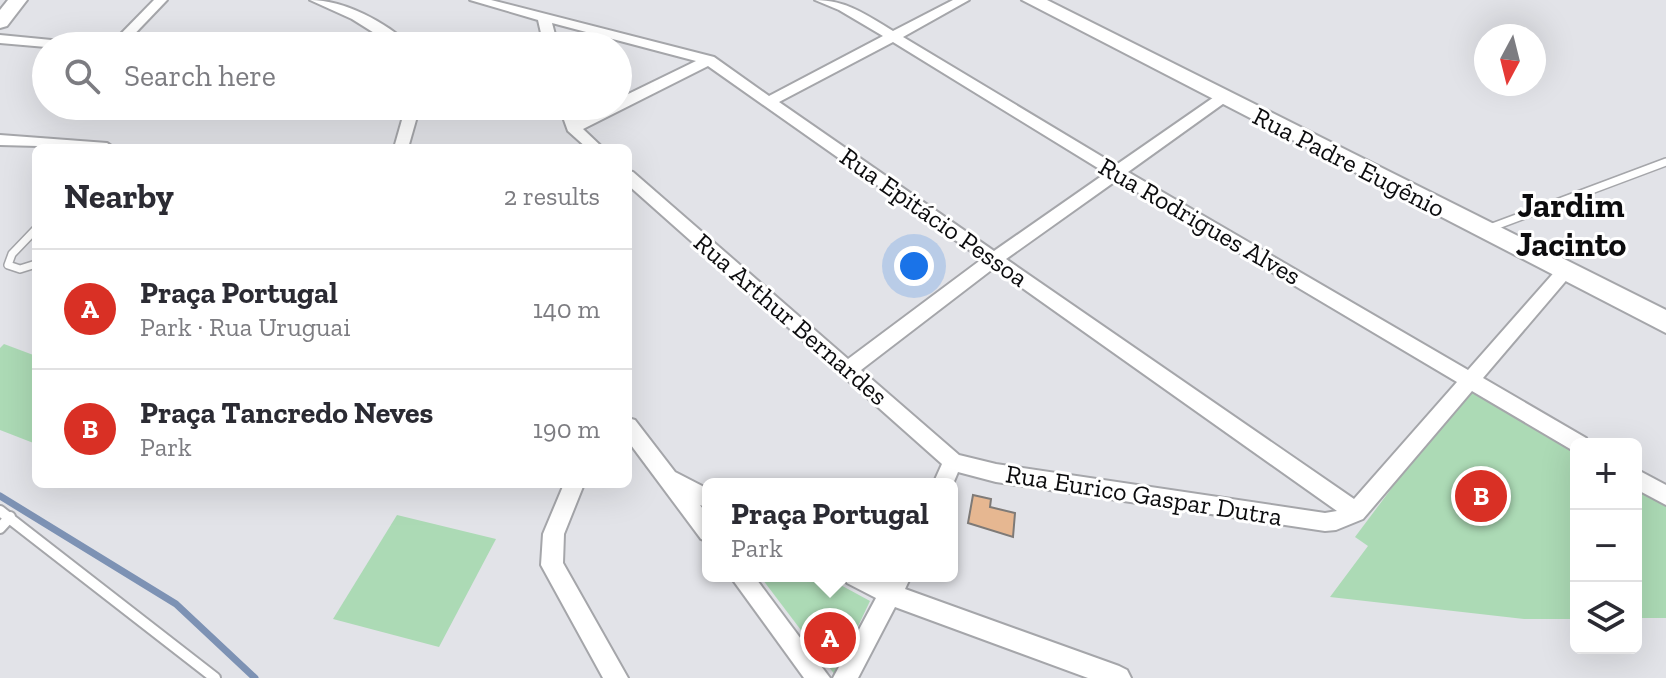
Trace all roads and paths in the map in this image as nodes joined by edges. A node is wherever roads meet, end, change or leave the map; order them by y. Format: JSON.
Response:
{"nodes":[{"id":1,"x":18,"y":0,"type":"edge"},
{"id":2,"x":161,"y":0,"type":"edge"},
{"id":3,"x":316,"y":0,"type":"edge"},
{"id":4,"x":476,"y":0,"type":"edge"},
{"id":5,"x":821,"y":0,"type":"edge"},
{"id":6,"x":963,"y":0,"type":"edge"},
{"id":7,"x":1032,"y":0,"type":"edge"},
{"id":8,"x":544,"y":18,"type":"junction"},
{"id":9,"x":0,"y":22,"type":"edge"},
{"id":10,"x":130,"y":32,"type":"edge"},
{"id":11,"x":382,"y":32,"type":"edge"},
{"id":12,"x":548,"y":32,"type":"edge"},
{"id":13,"x":599,"y":32,"type":"edge"},
{"id":14,"x":892,"y":38,"type":"junction"},
{"id":15,"x":0,"y":39,"type":"edge"},
{"id":16,"x":632,"y":40,"type":"edge"},
{"id":17,"x":32,"y":42,"type":"edge"},
{"id":18,"x":709,"y":60,"type":"junction"},
{"id":19,"x":632,"y":98,"type":"edge"},
{"id":20,"x":1222,"y":98,"type":"junction"},
{"id":21,"x":768,"y":102,"type":"junction"},
{"id":22,"x":409,"y":120,"type":"edge"},
{"id":23,"x":570,"y":120,"type":"edge"},
{"id":24,"x":589,"y":120,"type":"edge"},
{"id":25,"x":573,"y":128,"type":"junction"},
{"id":26,"x":0,"y":140,"type":"edge"},
{"id":27,"x":54,"y":144,"type":"edge"},
{"id":28,"x":402,"y":144,"type":"edge"},
{"id":29,"x":591,"y":144,"type":"edge"},
{"id":30,"x":1666,"y":162,"type":"edge"},
{"id":31,"x":1116,"y":172,"type":"junction"},
{"id":32,"x":632,"y":180,"type":"edge"},
{"id":33,"x":1483,"y":231,"type":"junction"},
{"id":34,"x":32,"y":233,"type":"edge"},
{"id":35,"x":994,"y":259,"type":"junction"},
{"id":36,"x":32,"y":265,"type":"edge"},
{"id":37,"x":1564,"y":272,"type":"junction"},
{"id":38,"x":1666,"y":322,"type":"edge"},
{"id":39,"x":848,"y":369,"type":"junction"},
{"id":40,"x":1469,"y":378,"type":"junction"},
{"id":41,"x":632,"y":431,"type":"edge"},
{"id":42,"x":1570,"y":439,"type":"edge"},
{"id":43,"x":953,"y":462,"type":"junction"},
{"id":44,"x":667,"y":477,"type":"junction"},
{"id":45,"x":946,"y":478,"type":"edge"},
{"id":46,"x":1642,"y":482,"type":"edge"},
{"id":47,"x":572,"y":488,"type":"edge"},
{"id":48,"x":702,"y":496,"type":"edge"},
{"id":49,"x":1666,"y":496,"type":"edge"},
{"id":50,"x":1356,"y":512,"type":"junction"},
{"id":51,"x":5,"y":514,"type":"edge"},
{"id":52,"x":702,"y":524,"type":"edge"},
{"id":53,"x":0,"y":528,"type":"edge"},
{"id":54,"x":746,"y":582,"type":"edge"},
{"id":55,"x":896,"y":586,"type":"edge"},
{"id":56,"x":215,"y":678,"type":"edge"},
{"id":57,"x":616,"y":678,"type":"edge"},
{"id":58,"x":818,"y":678,"type":"edge"},
{"id":59,"x":845,"y":678,"type":"edge"},
{"id":60,"x":1119,"y":678,"type":"edge"}],
"edges":[{"from":1,"to":9,"type":"street"},
{"from":2,"to":10,"type":"street"},
{"from":3,"to":11,"type":"street"},
{"from":4,"to":8,"type":"street","name":"Rua Epitácio Pessoa"},
{"from":5,"to":14,"type":"street","name":"Rua Rodrigues Alves"},
{"from":6,"to":14,"type":"street"},
{"from":7,"to":20,"type":"main road","name":"Rua Padre Eugênio"},
{"from":8,"to":12,"type":"street"},
{"from":8,"to":13,"type":"street","name":"Rua Epitácio Pessoa"},
{"from":14,"to":21,"type":"street"},
{"from":14,"to":31,"type":"street","name":"Rua Rodrigues Alves"},
{"from":15,"to":17,"type":"street"},
{"from":16,"to":18,"type":"street","name":"Rua Epitácio Pessoa"},
{"from":18,"to":19,"type":"street"},
{"from":18,"to":21,"type":"street","name":"Rua Epitácio Pessoa"},
{"from":20,"to":31,"type":"street"},
{"from":20,"to":33,"type":"main road","name":"Rua Padre Eugênio"},
{"from":21,"to":35,"type":"street","name":"Rua Epitácio Pessoa"},
{"from":22,"to":28,"type":"street"},
{"from":23,"to":25,"type":"street"},
{"from":24,"to":25,"type":"street"},
{"from":25,"to":29,"type":"street"},
{"from":26,"to":27,"type":"street"},
{"from":30,"to":33,"type":"lane"},
{"from":31,"to":35,"type":"street"},
{"from":31,"to":40,"type":"street","name":"Rua Rodrigues Alves"},
{"from":32,"to":39,"type":"street","name":"Rua Arthur Bernardes"},
{"from":33,"to":37,"type":"main road","name":"Rua Padre Eugênio"},
{"from":34,"to":36,"type":"lane"},
{"from":35,"to":39,"type":"street"},
{"from":35,"to":50,"type":"street","name":"Rua Epitácio Pessoa"},
{"from":37,"to":38,"type":"main road","name":"Rua Padre Eugênio"},
{"from":37,"to":40,"type":"street"},
{"from":39,"to":43,"type":"street","name":"Rua Arthur Bernardes"},
{"from":40,"to":42,"type":"street","name":"Rua Rodrigues Alves"},
{"from":40,"to":50,"type":"street"},
{"from":41,"to":44,"type":"street"},
{"from":43,"to":45,"type":"street"},
{"from":43,"to":50,"type":"street","name":"Rua Eurico Gaspar Dutra"},
{"from":44,"to":48,"type":"street"},
{"from":44,"to":52,"type":"street"},
{"from":46,"to":49,"type":"street"},
{"from":47,"to":57,"type":"street"},
{"from":51,"to":53,"type":"lane"},
{"from":51,"to":56,"type":"lane"},
{"from":54,"to":58,"type":"street"},
{"from":55,"to":59,"type":"street"},
{"from":55,"to":60,"type":"street"}]}
